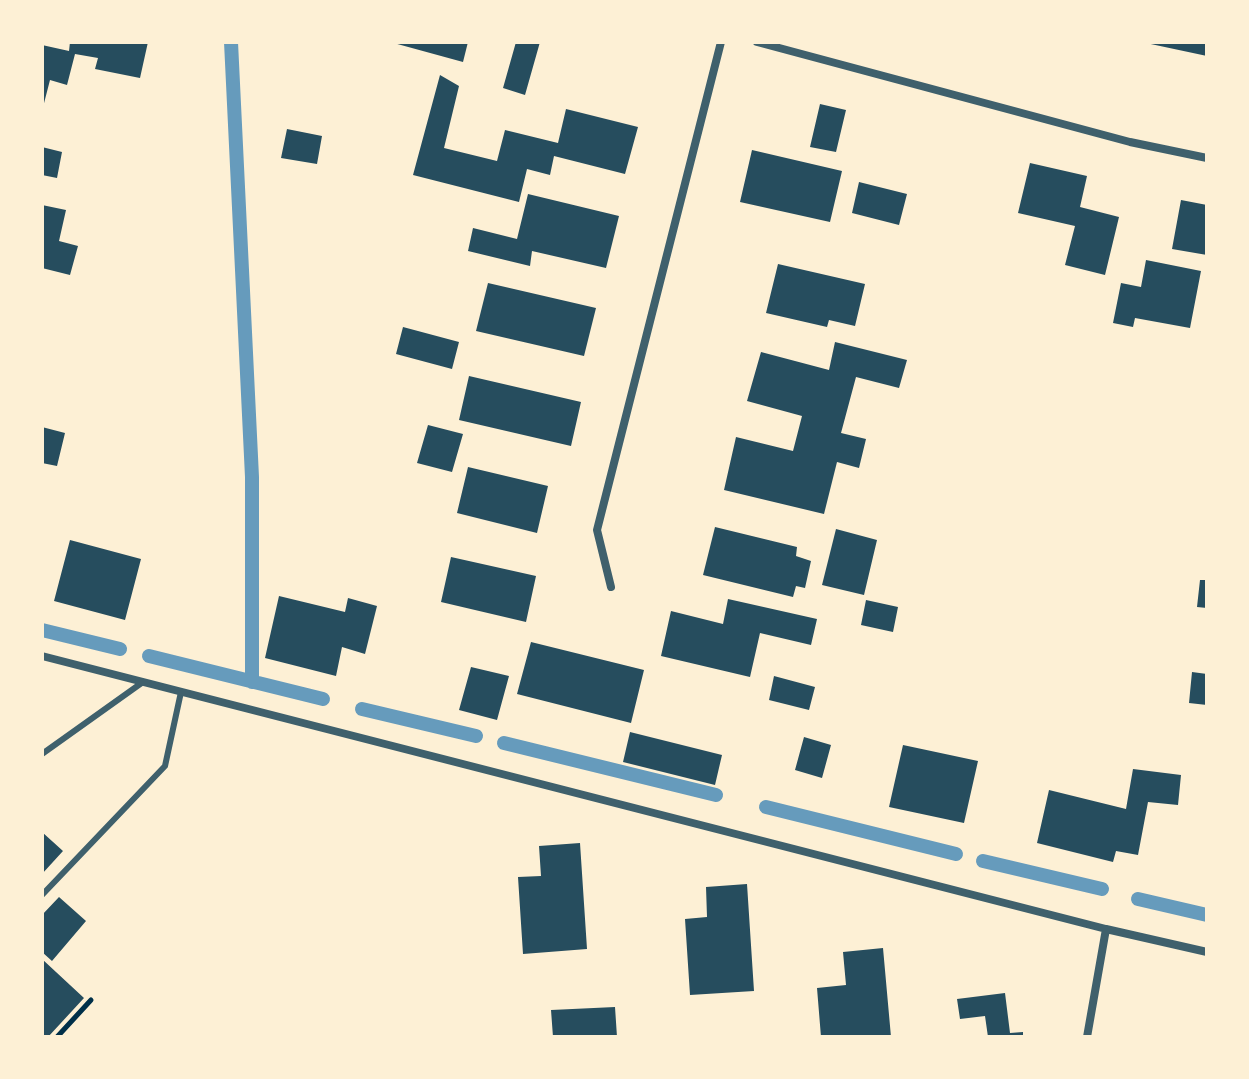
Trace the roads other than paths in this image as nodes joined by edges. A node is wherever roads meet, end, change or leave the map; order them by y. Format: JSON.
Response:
{"nodes":[{"id":1,"x":721,"y":42,"type":"edge"},
{"id":2,"x":757,"y":42,"type":"edge"},
{"id":3,"x":1207,"y":158,"type":"edge"},
{"id":4,"x":611,"y":587,"type":"dead end"},
{"id":5,"x":42,"y":656,"type":"edge"},
{"id":6,"x":143,"y":682,"type":"junction"},
{"id":7,"x":181,"y":692,"type":"junction"},
{"id":8,"x":42,"y":754,"type":"edge"},
{"id":9,"x":42,"y":895,"type":"edge"},
{"id":10,"x":1106,"y":929,"type":"junction"},
{"id":11,"x":1207,"y":952,"type":"edge"},
{"id":12,"x":1087,"y":1037,"type":"edge"}],
"edges":[{"from":1,"to":4,"type":"street"},
{"from":2,"to":3,"type":"street"},
{"from":5,"to":6,"type":"street"},
{"from":6,"to":7,"type":"street"},
{"from":6,"to":8,"type":"lane"},
{"from":7,"to":9,"type":"lane"},
{"from":7,"to":10,"type":"street"},
{"from":10,"to":11,"type":"street"},
{"from":10,"to":12,"type":"street"}]}
